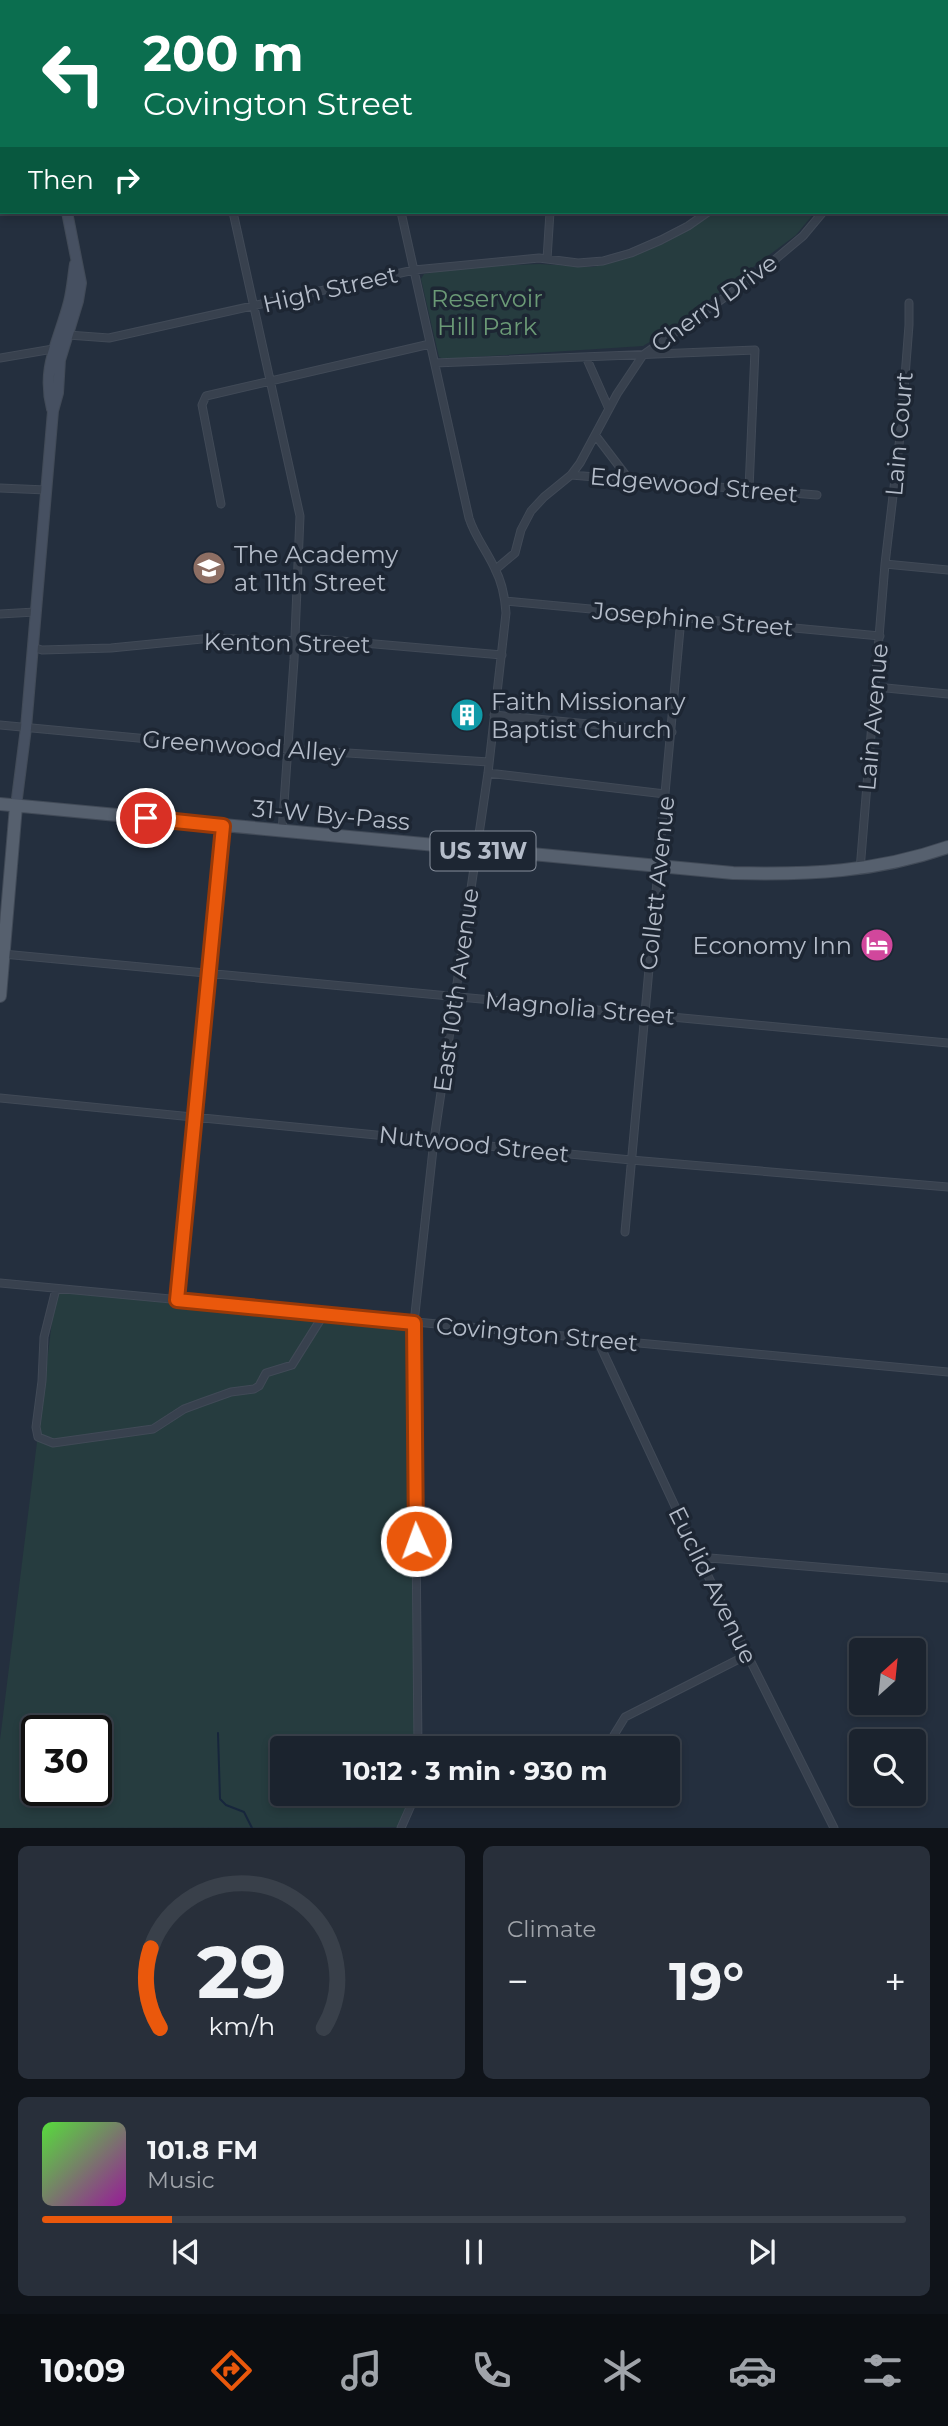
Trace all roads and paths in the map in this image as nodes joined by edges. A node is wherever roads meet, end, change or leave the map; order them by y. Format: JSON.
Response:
{"nodes":[{"id":1,"x":67,"y":214,"type":"edge"},
{"id":2,"x":233,"y":214,"type":"edge"},
{"id":3,"x":401,"y":214,"type":"edge"},
{"id":4,"x":550,"y":214,"type":"edge"},
{"id":5,"x":705,"y":214,"type":"edge"},
{"id":6,"x":820,"y":214,"type":"edge"},
{"id":7,"x":547,"y":259,"type":"junction"},
{"id":8,"x":414,"y":270,"type":"junction"},
{"id":9,"x":909,"y":303,"type":"dead end"},
{"id":10,"x":254,"y":306,"type":"junction"},
{"id":11,"x":63,"y":336,"type":"junction"},
{"id":12,"x":430,"y":344,"type":"junction"},
{"id":13,"x":53,"y":349,"type":"junction"},
{"id":14,"x":643,"y":355,"type":"junction"},
{"id":15,"x":586,"y":357,"type":"junction"},
{"id":16,"x":0,"y":358,"type":"edge"},
{"id":17,"x":435,"y":363,"type":"junction"},
{"id":18,"x":270,"y":381,"type":"junction"},
{"id":19,"x":609,"y":409,"type":"junction"},
{"id":20,"x":53,"y":411,"type":"junction"},
{"id":21,"x":596,"y":436,"type":"junction"},
{"id":22,"x":571,"y":475,"type":"junction"},
{"id":23,"x":628,"y":478,"type":"junction"},
{"id":24,"x":0,"y":488,"type":"edge"},
{"id":25,"x":749,"y":489,"type":"junction"},
{"id":26,"x":46,"y":490,"type":"junction"},
{"id":27,"x":817,"y":495,"type":"dead end"},
{"id":28,"x":220,"y":504,"type":"dead end"},
{"id":29,"x":886,"y":564,"type":"junction"},
{"id":30,"x":496,"y":569,"type":"junction"},
{"id":31,"x":948,"y":570,"type":"edge"},
{"id":32,"x":505,"y":601,"type":"junction"},
{"id":33,"x":35,"y":612,"type":"junction"},
{"id":34,"x":0,"y":614,"type":"edge"},
{"id":35,"x":681,"y":618,"type":"junction"},
{"id":36,"x":880,"y":636,"type":"junction"},
{"id":37,"x":295,"y":640,"type":"junction"},
{"id":38,"x":32,"y":646,"type":"junction"},
{"id":39,"x":502,"y":656,"type":"junction"},
{"id":40,"x":876,"y":687,"type":"junction"},
{"id":41,"x":948,"y":694,"type":"edge"},
{"id":42,"x":494,"y":715,"type":"junction"},
{"id":43,"x":0,"y":726,"type":"edge"},
{"id":44,"x":26,"y":727,"type":"junction"},
{"id":45,"x":672,"y":732,"type":"junction"},
{"id":46,"x":288,"y":749,"type":"junction"},
{"id":47,"x":489,"y":762,"type":"junction"},
{"id":48,"x":488,"y":773,"type":"junction"},
{"id":49,"x":665,"y":794,"type":"junction"},
{"id":50,"x":0,"y":804,"type":"edge"},
{"id":51,"x":16,"y":806,"type":"junction"},
{"id":52,"x":223,"y":826,"type":"junction"},
{"id":53,"x":282,"y":832,"type":"junction"},
{"id":54,"x":948,"y":847,"type":"edge"},
{"id":55,"x":477,"y":850,"type":"junction"},
{"id":56,"x":658,"y":866,"type":"junction"},
{"id":57,"x":860,"y":870,"type":"junction"},
{"id":58,"x":2,"y":962,"type":"edge"},
{"id":59,"x":208,"y":974,"type":"junction"},
{"id":60,"x":0,"y":996,"type":"edge"},
{"id":61,"x":455,"y":998,"type":"junction"},
{"id":62,"x":644,"y":1014,"type":"junction"},
{"id":63,"x":948,"y":1043,"type":"edge"},
{"id":64,"x":0,"y":1098,"type":"edge"},
{"id":65,"x":195,"y":1117,"type":"junction"},
{"id":66,"x":434,"y":1140,"type":"junction"},
{"id":67,"x":631,"y":1160,"type":"junction"},
{"id":68,"x":948,"y":1187,"type":"edge"},
{"id":69,"x":625,"y":1232,"type":"dead end"},
{"id":70,"x":0,"y":1283,"type":"edge"},
{"id":71,"x":56,"y":1289,"type":"junction"},
{"id":72,"x":177,"y":1300,"type":"junction"},
{"id":73,"x":324,"y":1314,"type":"junction"},
{"id":74,"x":414,"y":1323,"type":"junction"},
{"id":75,"x":597,"y":1339,"type":"junction"},
{"id":76,"x":948,"y":1372,"type":"edge"},
{"id":77,"x":698,"y":1557,"type":"junction"},
{"id":78,"x":948,"y":1578,"type":"edge"},
{"id":79,"x":747,"y":1655,"type":"junction"},
{"id":80,"x":418,"y":1736,"type":"edge"},
{"id":81,"x":614,"y":1736,"type":"edge"},
{"id":82,"x":410,"y":1806,"type":"edge"},
{"id":83,"x":401,"y":1828,"type":"edge"},
{"id":84,"x":834,"y":1828,"type":"edge"}],
"edges":[{"from":1,"to":11,"type":"street"},
{"from":2,"to":10,"type":"street"},
{"from":3,"to":8,"type":"street","name":"East 10th Avenue"},
{"from":4,"to":7,"type":"street"},
{"from":5,"to":7,"type":"street","name":"High Street"},
{"from":6,"to":14,"type":"street","name":"Cherry Drive"},
{"from":7,"to":8,"type":"street","name":"High Street"},
{"from":8,"to":10,"type":"street","name":"High Street"},
{"from":8,"to":12,"type":"street","name":"East 10th Avenue"},
{"from":9,"to":29,"type":"street","name":"Lain Court"},
{"from":10,"to":11,"type":"street","name":"High Street"},
{"from":10,"to":18,"type":"street"},
{"from":11,"to":13,"type":"street"},
{"from":11,"to":20,"type":"street"},
{"from":12,"to":17,"type":"street","name":"East 10th Avenue"},
{"from":12,"to":18,"type":"street"},
{"from":13,"to":16,"type":"street"},
{"from":13,"to":20,"type":"street"},
{"from":14,"to":15,"type":"street"},
{"from":14,"to":19,"type":"street","name":"Cherry Drive"},
{"from":14,"to":25,"type":"street"},
{"from":15,"to":17,"type":"street"},
{"from":15,"to":19,"type":"street"},
{"from":17,"to":30,"type":"street","name":"East 10th Avenue"},
{"from":18,"to":28,"type":"street"},
{"from":18,"to":37,"type":"street"},
{"from":19,"to":21,"type":"street","name":"Cherry Drive"},
{"from":20,"to":26,"type":"street"},
{"from":21,"to":22,"type":"street","name":"Cherry Drive"},
{"from":21,"to":23,"type":"street"},
{"from":22,"to":23,"type":"street","name":"Edgewood Street"},
{"from":22,"to":30,"type":"street","name":"Cherry Drive"},
{"from":23,"to":25,"type":"street","name":"Edgewood Street"},
{"from":24,"to":26,"type":"street"},
{"from":25,"to":27,"type":"street","name":"Edgewood Street"},
{"from":26,"to":33,"type":"street"},
{"from":29,"to":31,"type":"street"},
{"from":29,"to":36,"type":"street","name":"Lain Avenue"},
{"from":30,"to":32,"type":"street","name":"East 10th Avenue"},
{"from":32,"to":35,"type":"street","name":"Josephine Street"},
{"from":32,"to":39,"type":"street","name":"East 10th Avenue"},
{"from":33,"to":34,"type":"street"},
{"from":33,"to":38,"type":"street"},
{"from":35,"to":36,"type":"street","name":"Josephine Street"},
{"from":35,"to":45,"type":"street","name":"Collett Avenue"},
{"from":36,"to":40,"type":"street","name":"Lain Avenue"},
{"from":37,"to":38,"type":"street","name":"Kenton Street"},
{"from":37,"to":39,"type":"street","name":"Kenton Street"},
{"from":37,"to":46,"type":"street"},
{"from":38,"to":44,"type":"street"},
{"from":39,"to":42,"type":"street","name":"East 10th Avenue"},
{"from":40,"to":41,"type":"street"},
{"from":40,"to":57,"type":"street","name":"Lain Avenue"},
{"from":42,"to":45,"type":"street"},
{"from":42,"to":47,"type":"street","name":"East 10th Avenue"},
{"from":43,"to":44,"type":"street","name":"Greenwood Alley"},
{"from":44,"to":46,"type":"street","name":"Greenwood Alley"},
{"from":44,"to":51,"type":"street"},
{"from":45,"to":49,"type":"street","name":"Collett Avenue"},
{"from":46,"to":47,"type":"street","name":"Greenwood Alley"},
{"from":46,"to":53,"type":"street"},
{"from":47,"to":48,"type":"street","name":"East 10th Avenue"},
{"from":48,"to":49,"type":"street"},
{"from":48,"to":55,"type":"street","name":"East 10th Avenue"},
{"from":49,"to":56,"type":"street","name":"Collett Avenue"},
{"from":50,"to":51,"type":"main road","name":"31-W By-Pass","number":"US 31W"},
{"from":51,"to":52,"type":"main road","name":"31-W By-Pass","number":"US 31W"},
{"from":51,"to":58,"type":"main road"},
{"from":52,"to":53,"type":"main road","name":"31-W By-Pass","number":"US 31W"},
{"from":52,"to":59,"type":"street"},
{"from":53,"to":55,"type":"main road","name":"31-W By-Pass","number":"US 31W"},
{"from":54,"to":57,"type":"main road","name":"31-W By-Pass","number":"US 31W"},
{"from":55,"to":56,"type":"main road","name":"31-W By-Pass","number":"US 31W"},
{"from":55,"to":61,"type":"street","name":"East 10th Avenue"},
{"from":56,"to":57,"type":"main road","name":"31-W By-Pass","number":"US 31W"},
{"from":56,"to":62,"type":"street","name":"Collett Avenue"},
{"from":58,"to":59,"type":"street","name":"Magnolia Street"},
{"from":58,"to":60,"type":"main road"},
{"from":59,"to":61,"type":"street","name":"Magnolia Street"},
{"from":59,"to":65,"type":"street"},
{"from":61,"to":62,"type":"street","name":"Magnolia Street"},
{"from":61,"to":66,"type":"street","name":"East 10th Avenue"},
{"from":62,"to":63,"type":"street","name":"Magnolia Street"},
{"from":62,"to":67,"type":"street","name":"Collett Avenue"},
{"from":64,"to":65,"type":"street","name":"Nutwood Street"},
{"from":65,"to":66,"type":"street","name":"Nutwood Street"},
{"from":65,"to":72,"type":"street"},
{"from":66,"to":67,"type":"street","name":"Nutwood Street"},
{"from":66,"to":74,"type":"street","name":"East 10th Avenue"},
{"from":67,"to":68,"type":"street","name":"Nutwood Street"},
{"from":67,"to":69,"type":"street","name":"Collett Avenue"},
{"from":70,"to":71,"type":"street","name":"Covington Street"},
{"from":71,"to":72,"type":"street","name":"Covington Street"},
{"from":71,"to":73,"type":"street"},
{"from":72,"to":73,"type":"street","name":"Covington Street"},
{"from":73,"to":74,"type":"street","name":"Covington Street"},
{"from":74,"to":75,"type":"street","name":"Covington Street"},
{"from":74,"to":80,"type":"street","name":"East 10th Avenue"},
{"from":75,"to":76,"type":"street","name":"Covington Street"},
{"from":75,"to":77,"type":"street","name":"Euclid Avenue"},
{"from":77,"to":78,"type":"street"},
{"from":77,"to":79,"type":"street","name":"Euclid Avenue"},
{"from":79,"to":81,"type":"street"},
{"from":79,"to":84,"type":"street","name":"Euclid Avenue"},
{"from":82,"to":83,"type":"street"}]}
